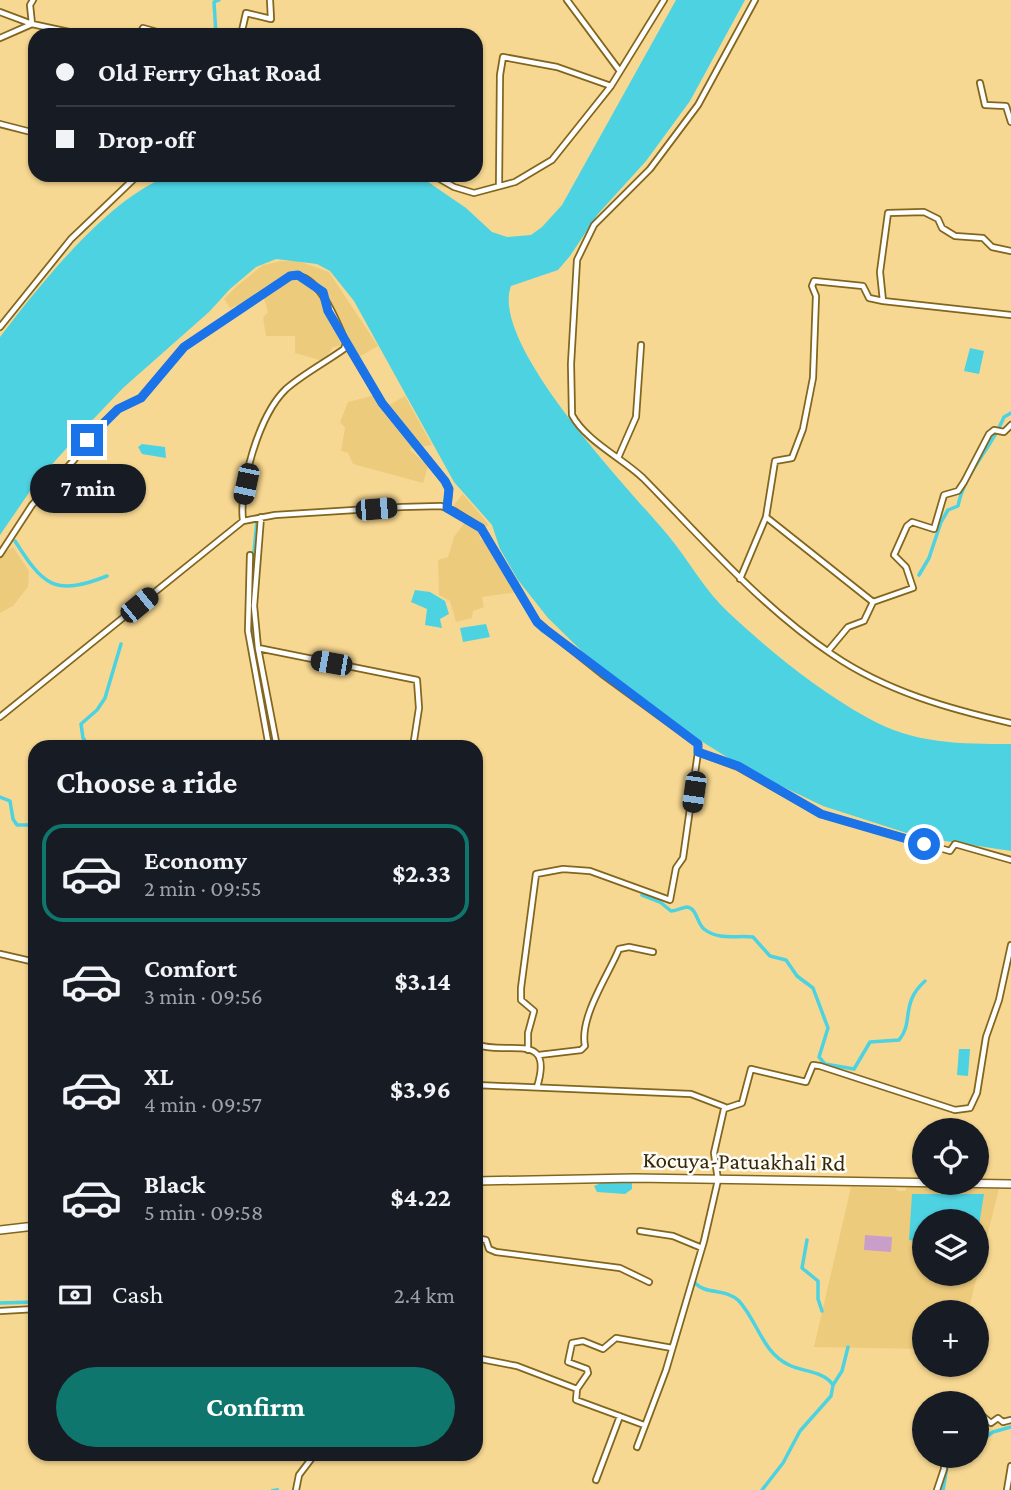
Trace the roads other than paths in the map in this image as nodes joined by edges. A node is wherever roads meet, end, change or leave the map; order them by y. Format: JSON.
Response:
{"nodes":[{"id":1,"x":33,"y":0,"type":"edge"},
{"id":2,"x":270,"y":0,"type":"edge"},
{"id":3,"x":567,"y":0,"type":"edge"},
{"id":4,"x":664,"y":0,"type":"edge"},
{"id":5,"x":755,"y":0,"type":"edge"},
{"id":6,"x":0,"y":12,"type":"edge"},
{"id":7,"x":32,"y":24,"type":"junction"},
{"id":8,"x":51,"y":28,"type":"edge"},
{"id":9,"x":243,"y":28,"type":"edge"},
{"id":10,"x":1,"y":37,"type":"edge"},
{"id":11,"x":620,"y":70,"type":"junction"},
{"id":12,"x":980,"y":83,"type":"dead end"},
{"id":13,"x":611,"y":86,"type":"junction"},
{"id":14,"x":1011,"y":122,"type":"edge"},
{"id":15,"x":0,"y":124,"type":"edge"},
{"id":16,"x":28,"y":131,"type":"edge"},
{"id":17,"x":131,"y":182,"type":"edge"},
{"id":18,"x":445,"y":182,"type":"edge"},
{"id":19,"x":499,"y":186,"type":"junction"},
{"id":20,"x":1011,"y":251,"type":"edge"},
{"id":21,"x":883,"y":302,"type":"junction"},
{"id":22,"x":1011,"y":315,"type":"edge"},
{"id":23,"x":0,"y":327,"type":"edge"},
{"id":24,"x":346,"y":343,"type":"junction"},
{"id":25,"x":641,"y":345,"type":"dead end"},
{"id":26,"x":1011,"y":425,"type":"edge"},
{"id":27,"x":618,"y":458,"type":"junction"},
{"id":28,"x":447,"y":508,"type":"junction"},
{"id":29,"x":261,"y":517,"type":"junction"},
{"id":30,"x":766,"y":517,"type":"junction"},
{"id":31,"x":243,"y":521,"type":"junction"},
{"id":32,"x":0,"y":554,"type":"edge"},
{"id":33,"x":250,"y":555,"type":"dead end"},
{"id":34,"x":740,"y":579,"type":"junction"},
{"id":35,"x":873,"y":603,"type":"junction"},
{"id":36,"x":258,"y":648,"type":"junction"},
{"id":37,"x":831,"y":653,"type":"junction"},
{"id":38,"x":0,"y":717,"type":"edge"},
{"id":39,"x":1011,"y":723,"type":"edge"},
{"id":40,"x":268,"y":740,"type":"edge"},
{"id":41,"x":276,"y":740,"type":"edge"},
{"id":42,"x":414,"y":740,"type":"edge"},
{"id":43,"x":698,"y":752,"type":"junction"},
{"id":44,"x":1011,"y":860,"type":"edge"},
{"id":45,"x":1011,"y":945,"type":"edge"},
{"id":46,"x":653,"y":952,"type":"dead end"},
{"id":47,"x":0,"y":954,"type":"edge"},
{"id":48,"x":28,"y":960,"type":"edge"},
{"id":49,"x":483,"y":1045,"type":"edge"},
{"id":50,"x":528,"y":1050,"type":"junction"},
{"id":51,"x":538,"y":1055,"type":"junction"},
{"id":52,"x":483,"y":1084,"type":"edge"},
{"id":53,"x":537,"y":1087,"type":"junction"},
{"id":54,"x":725,"y":1107,"type":"junction"},
{"id":55,"x":718,"y":1180,"type":"junction"},
{"id":56,"x":483,"y":1181,"type":"edge"},
{"id":57,"x":1011,"y":1184,"type":"edge"},
{"id":58,"x":28,"y":1227,"type":"edge"},
{"id":59,"x":0,"y":1230,"type":"edge"},
{"id":60,"x":640,"y":1231,"type":"dead end"},
{"id":61,"x":483,"y":1239,"type":"edge"},
{"id":62,"x":702,"y":1248,"type":"junction"},
{"id":63,"x":649,"y":1282,"type":"dead end"},
{"id":64,"x":28,"y":1309,"type":"edge"},
{"id":65,"x":0,"y":1311,"type":"edge"},
{"id":66,"x":672,"y":1348,"type":"junction"},
{"id":67,"x":483,"y":1359,"type":"edge"},
{"id":68,"x":577,"y":1389,"type":"junction"},
{"id":69,"x":620,"y":1416,"type":"junction"},
{"id":70,"x":1011,"y":1420,"type":"edge"},
{"id":71,"x":989,"y":1421,"type":"edge"},
{"id":72,"x":644,"y":1424,"type":"junction"},
{"id":73,"x":637,"y":1447,"type":"dead end"},
{"id":74,"x":310,"y":1461,"type":"edge"},
{"id":75,"x":1011,"y":1466,"type":"edge"},
{"id":76,"x":944,"y":1468,"type":"edge"},
{"id":77,"x":596,"y":1480,"type":"dead end"},
{"id":78,"x":296,"y":1490,"type":"edge"},
{"id":79,"x":937,"y":1490,"type":"edge"},
{"id":80,"x":1007,"y":1490,"type":"edge"}],
"edges":[{"from":1,"to":7,"type":"street"},
{"from":2,"to":9,"type":"street"},
{"from":3,"to":11,"type":"street"},
{"from":4,"to":11,"type":"street"},
{"from":5,"to":27,"type":"street"},
{"from":6,"to":7,"type":"street"},
{"from":7,"to":8,"type":"street"},
{"from":7,"to":10,"type":"street"},
{"from":11,"to":13,"type":"street"},
{"from":12,"to":14,"type":"street"},
{"from":13,"to":19,"type":"street"},
{"from":13,"to":19,"type":"street"},
{"from":15,"to":16,"type":"street"},
{"from":17,"to":23,"type":"street"},
{"from":18,"to":19,"type":"street"},
{"from":20,"to":21,"type":"street"},
{"from":21,"to":22,"type":"street"},
{"from":21,"to":30,"type":"street"},
{"from":24,"to":28,"type":"street"},
{"from":24,"to":31,"type":"street"},
{"from":24,"to":32,"type":"street"},
{"from":25,"to":27,"type":"street"},
{"from":26,"to":35,"type":"street"},
{"from":27,"to":34,"type":"street"},
{"from":28,"to":29,"type":"street"},
{"from":28,"to":43,"type":"street"},
{"from":29,"to":31,"type":"street"},
{"from":29,"to":36,"type":"street"},
{"from":30,"to":34,"type":"street"},
{"from":30,"to":35,"type":"street"},
{"from":31,"to":38,"type":"street"},
{"from":33,"to":40,"type":"street"},
{"from":34,"to":37,"type":"street"},
{"from":35,"to":37,"type":"street"},
{"from":36,"to":41,"type":"street"},
{"from":36,"to":42,"type":"street"},
{"from":37,"to":39,"type":"street"},
{"from":43,"to":44,"type":"street"},
{"from":43,"to":50,"type":"street"},
{"from":45,"to":54,"type":"street"},
{"from":46,"to":51,"type":"street"},
{"from":47,"to":48,"type":"street"},
{"from":49,"to":50,"type":"street"},
{"from":50,"to":51,"type":"street"},
{"from":51,"to":53,"type":"street"},
{"from":52,"to":53,"type":"street"},
{"from":53,"to":54,"type":"street"},
{"from":54,"to":55,"type":"street"},
{"from":55,"to":56,"type":"main road","name":"Kocuya-Patuakhali Rd"},
{"from":55,"to":57,"type":"main road","name":"Kocuya-Patuakhali Rd"},
{"from":55,"to":62,"type":"street"},
{"from":58,"to":59,"type":"main road"},
{"from":60,"to":62,"type":"street"},
{"from":61,"to":63,"type":"street"},
{"from":62,"to":66,"type":"street"},
{"from":64,"to":65,"type":"street"},
{"from":66,"to":68,"type":"street"},
{"from":66,"to":72,"type":"street"},
{"from":67,"to":68,"type":"street"},
{"from":68,"to":69,"type":"street"},
{"from":69,"to":72,"type":"street"},
{"from":69,"to":77,"type":"street"},
{"from":70,"to":71,"type":"street"},
{"from":72,"to":73,"type":"street"},
{"from":74,"to":78,"type":"street"},
{"from":75,"to":80,"type":"street"},
{"from":76,"to":79,"type":"street"}]}
